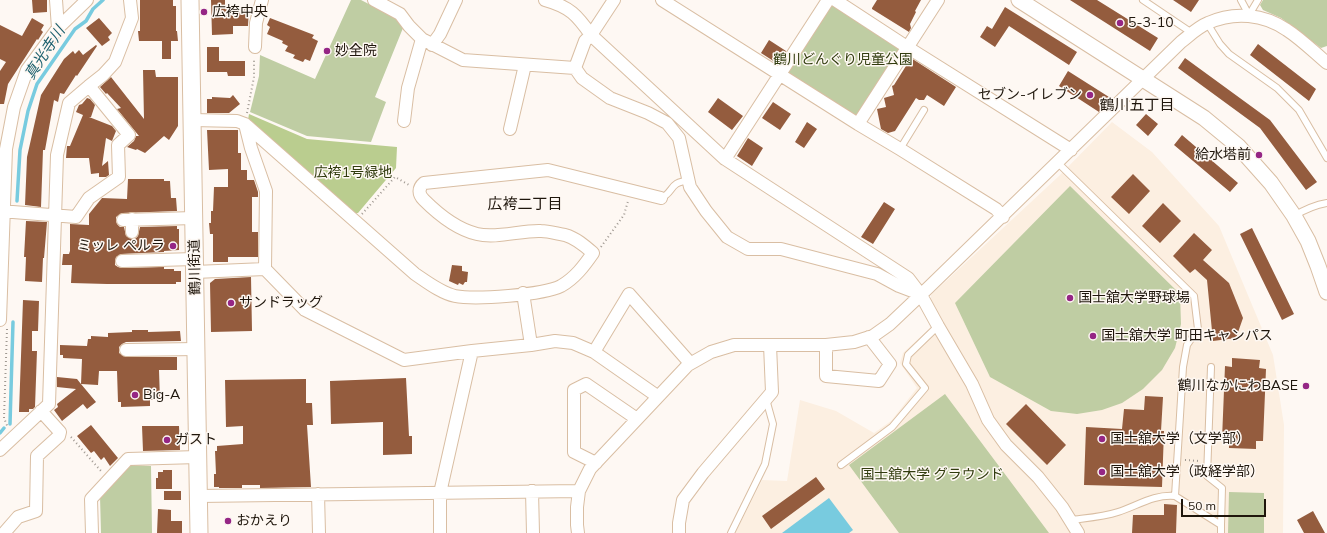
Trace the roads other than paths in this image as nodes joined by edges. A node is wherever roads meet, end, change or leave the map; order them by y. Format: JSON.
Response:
{"nodes":[{"id":1,"x":56,"y":0,"type":"edge"},
{"id":2,"x":86,"y":0,"type":"edge"},
{"id":3,"x":130,"y":0,"type":"edge"},
{"id":4,"x":190,"y":0,"type":"edge"},
{"id":5,"x":262,"y":0,"type":"edge"},
{"id":6,"x":374,"y":0,"type":"edge"},
{"id":7,"x":456,"y":0,"type":"edge"},
{"id":8,"x":545,"y":0,"type":"edge"},
{"id":9,"x":614,"y":0,"type":"edge"},
{"id":10,"x":662,"y":0,"type":"edge"},
{"id":11,"x":828,"y":0,"type":"edge"},
{"id":12,"x":835,"y":0,"type":"edge"},
{"id":13,"x":938,"y":0,"type":"edge"},
{"id":14,"x":1019,"y":0,"type":"edge"},
{"id":15,"x":1143,"y":0,"type":"edge"},
{"id":16,"x":1241,"y":0,"type":"edge"},
{"id":17,"x":1258,"y":0,"type":"edge"},
{"id":18,"x":1249,"y":15,"type":"junction"},
{"id":19,"x":1207,"y":23,"type":"junction"},
{"id":20,"x":58,"y":28,"type":"junction"},
{"id":21,"x":1192,"y":33,"type":"junction"},
{"id":22,"x":591,"y":35,"type":"junction"},
{"id":23,"x":427,"y":42,"type":"junction"},
{"id":24,"x":255,"y":47,"type":"road end"},
{"id":25,"x":907,"y":47,"type":"junction"},
{"id":26,"x":1327,"y":63,"type":"edge"},
{"id":27,"x":525,"y":65,"type":"junction"},
{"id":28,"x":575,"y":68,"type":"junction"},
{"id":29,"x":779,"y":74,"type":"junction"},
{"id":30,"x":1144,"y":80,"type":"junction"},
{"id":31,"x":89,"y":86,"type":"junction"},
{"id":32,"x":924,"y":110,"type":"dead end"},
{"id":33,"x":193,"y":120,"type":"junction"},
{"id":34,"x":404,"y":121,"type":"dead end"},
{"id":35,"x":245,"y":124,"type":"junction"},
{"id":36,"x":858,"y":124,"type":"junction"},
{"id":37,"x":510,"y":129,"type":"dead end"},
{"id":38,"x":900,"y":149,"type":"junction"},
{"id":39,"x":1071,"y":150,"type":"junction"},
{"id":40,"x":1327,"y":158,"type":"edge"},
{"id":41,"x":725,"y":159,"type":"junction"},
{"id":42,"x":1058,"y":163,"type":"junction"},
{"id":43,"x":689,"y":181,"type":"junction"},
{"id":44,"x":661,"y":198,"type":"joint"},
{"id":45,"x":1327,"y":204,"type":"edge"},
{"id":46,"x":2,"y":211,"type":"edge"},
{"id":47,"x":55,"y":214,"type":"junction"},
{"id":48,"x":1003,"y":216,"type":"junction"},
{"id":49,"x":1294,"y":216,"type":"junction"},
{"id":50,"x":194,"y":218,"type":"junction"},
{"id":51,"x":132,"y":232,"type":"dead end"},
{"id":52,"x":122,"y":261,"type":"dead end"},
{"id":53,"x":195,"y":265,"type":"junction"},
{"id":54,"x":265,"y":269,"type":"junction"},
{"id":55,"x":1327,"y":292,"type":"edge"},
{"id":56,"x":523,"y":293,"type":"junction"},
{"id":57,"x":921,"y":295,"type":"junction"},
{"id":58,"x":0,"y":320,"type":"edge"},
{"id":59,"x":938,"y":326,"type":"junction"},
{"id":60,"x":869,"y":337,"type":"junction"},
{"id":61,"x":531,"y":345,"type":"junction"},
{"id":62,"x":770,"y":345,"type":"junction"},
{"id":63,"x":826,"y":345,"type":"junction"},
{"id":64,"x":196,"y":349,"type":"junction"},
{"id":65,"x":126,"y":350,"type":"dead end"},
{"id":66,"x":472,"y":351,"type":"junction"},
{"id":67,"x":594,"y":352,"type":"junction"},
{"id":68,"x":690,"y":364,"type":"junction"},
{"id":69,"x":1212,"y":368,"type":"dead end"},
{"id":70,"x":657,"y":396,"type":"junction"},
{"id":71,"x":766,"y":399,"type":"junction"},
{"id":72,"x":41,"y":411,"type":"junction"},
{"id":73,"x":637,"y":419,"type":"junction"},
{"id":74,"x":0,"y":450,"type":"edge"},
{"id":75,"x":198,"y":457,"type":"junction"},
{"id":76,"x":596,"y":463,"type":"junction"},
{"id":77,"x":841,"y":465,"type":"dead end"},
{"id":78,"x":579,"y":491,"type":"junction"},
{"id":79,"x":532,"y":492,"type":"junction"},
{"id":80,"x":440,"y":493,"type":"junction"},
{"id":81,"x":318,"y":494,"type":"junction"},
{"id":82,"x":199,"y":496,"type":"junction"},
{"id":83,"x":1175,"y":496,"type":"junction"},
{"id":84,"x":1071,"y":520,"type":"junction"},
{"id":85,"x":1221,"y":525,"type":"junction"},
{"id":86,"x":4,"y":533,"type":"edge"},
{"id":87,"x":92,"y":533,"type":"edge"},
{"id":88,"x":199,"y":533,"type":"edge"},
{"id":89,"x":319,"y":533,"type":"edge"},
{"id":90,"x":440,"y":533,"type":"edge"},
{"id":91,"x":533,"y":533,"type":"edge"},
{"id":92,"x":578,"y":533,"type":"edge"},
{"id":93,"x":679,"y":533,"type":"edge"},
{"id":94,"x":731,"y":533,"type":"edge"},
{"id":95,"x":1078,"y":533,"type":"edge"},
{"id":96,"x":1221,"y":533,"type":"edge"}],
"edges":[{"from":1,"to":20,"type":"street"},
{"from":2,"to":20,"type":"street"},
{"from":3,"to":31,"type":"street"},
{"from":4,"to":33,"type":"main road","name":"鶴川街道"},
{"from":5,"to":24,"type":"street"},
{"from":6,"to":23,"type":"street"},
{"from":7,"to":23,"type":"street"},
{"from":8,"to":22,"type":"street"},
{"from":9,"to":22,"type":"street"},
{"from":10,"to":29,"type":"street"},
{"from":11,"to":29,"type":"street"},
{"from":12,"to":25,"type":"street"},
{"from":13,"to":25,"type":"street"},
{"from":14,"to":30,"type":"street"},
{"from":15,"to":21,"type":"lane"},
{"from":16,"to":18,"type":"lane"},
{"from":17,"to":18,"type":"lane"},
{"from":18,"to":19,"type":"street"},
{"from":18,"to":26,"type":"street"},
{"from":19,"to":21,"type":"street"},
{"from":19,"to":40,"type":"lane"},
{"from":20,"to":46,"type":"street"},
{"from":21,"to":30,"type":"street"},
{"from":22,"to":28,"type":"street"},
{"from":22,"to":41,"type":"street"},
{"from":23,"to":27,"type":"street"},
{"from":23,"to":34,"type":"street"},
{"from":25,"to":36,"type":"street"},
{"from":25,"to":39,"type":"street"},
{"from":27,"to":28,"type":"street"},
{"from":27,"to":37,"type":"street"},
{"from":28,"to":43,"type":"street"},
{"from":29,"to":36,"type":"street"},
{"from":29,"to":41,"type":"street"},
{"from":30,"to":39,"type":"street"},
{"from":30,"to":49,"type":"street"},
{"from":31,"to":47,"type":"street"},
{"from":31,"to":47,"type":"street"},
{"from":32,"to":38,"type":"lane"},
{"from":33,"to":35,"type":"street"},
{"from":33,"to":50,"type":"main road","name":"鶴川街道"},
{"from":35,"to":54,"type":"street"},
{"from":35,"to":56,"type":"street"},
{"from":36,"to":38,"type":"street"},
{"from":38,"to":48,"type":"street"},
{"from":39,"to":42,"type":"street"},
{"from":41,"to":57,"type":"street"},
{"from":42,"to":48,"type":"street"},
{"from":42,"to":83,"type":"lane"},
{"from":43,"to":44,"type":"lane"},
{"from":43,"to":57,"type":"street"},
{"from":44,"to":56,"type":"street"},
{"from":45,"to":49,"type":"lane"},
{"from":46,"to":47,"type":"street"},
{"from":46,"to":58,"type":"street"},
{"from":47,"to":72,"type":"street"},
{"from":48,"to":57,"type":"street"},
{"from":49,"to":55,"type":"street"},
{"from":50,"to":51,"type":"street"},
{"from":50,"to":53,"type":"main road","name":"鶴川街道"},
{"from":52,"to":53,"type":"street"},
{"from":53,"to":54,"type":"street"},
{"from":53,"to":64,"type":"main road","name":"鶴川街道"},
{"from":54,"to":66,"type":"street"},
{"from":56,"to":61,"type":"street"},
{"from":57,"to":59,"type":"street"},
{"from":57,"to":60,"type":"street"},
{"from":59,"to":77,"type":"lane"},
{"from":59,"to":84,"type":"street"},
{"from":60,"to":63,"type":"street"},
{"from":60,"to":63,"type":"street"},
{"from":61,"to":66,"type":"street"},
{"from":61,"to":67,"type":"street"},
{"from":62,"to":63,"type":"street"},
{"from":62,"to":68,"type":"street"},
{"from":62,"to":71,"type":"street"},
{"from":64,"to":65,"type":"street"},
{"from":64,"to":75,"type":"main road","name":"鶴川街道"},
{"from":66,"to":80,"type":"street"},
{"from":67,"to":68,"type":"street"},
{"from":67,"to":70,"type":"street"},
{"from":68,"to":70,"type":"street"},
{"from":69,"to":85,"type":"lane"},
{"from":70,"to":73,"type":"street"},
{"from":71,"to":93,"type":"street"},
{"from":71,"to":94,"type":"lane"},
{"from":72,"to":74,"type":"street"},
{"from":72,"to":86,"type":"street"},
{"from":73,"to":76,"type":"street"},
{"from":73,"to":76,"type":"street"},
{"from":75,"to":82,"type":"main road","name":"鶴川街道"},
{"from":75,"to":87,"type":"street"},
{"from":76,"to":78,"type":"street"},
{"from":78,"to":79,"type":"street"},
{"from":78,"to":92,"type":"street"},
{"from":79,"to":80,"type":"street"},
{"from":79,"to":91,"type":"street"},
{"from":80,"to":81,"type":"street"},
{"from":80,"to":90,"type":"street"},
{"from":81,"to":82,"type":"street"},
{"from":81,"to":89,"type":"street"},
{"from":82,"to":88,"type":"main road","name":"鶴川街道"},
{"from":83,"to":84,"type":"lane"},
{"from":83,"to":85,"type":"lane"},
{"from":84,"to":95,"type":"street"},
{"from":85,"to":96,"type":"lane"}]}
